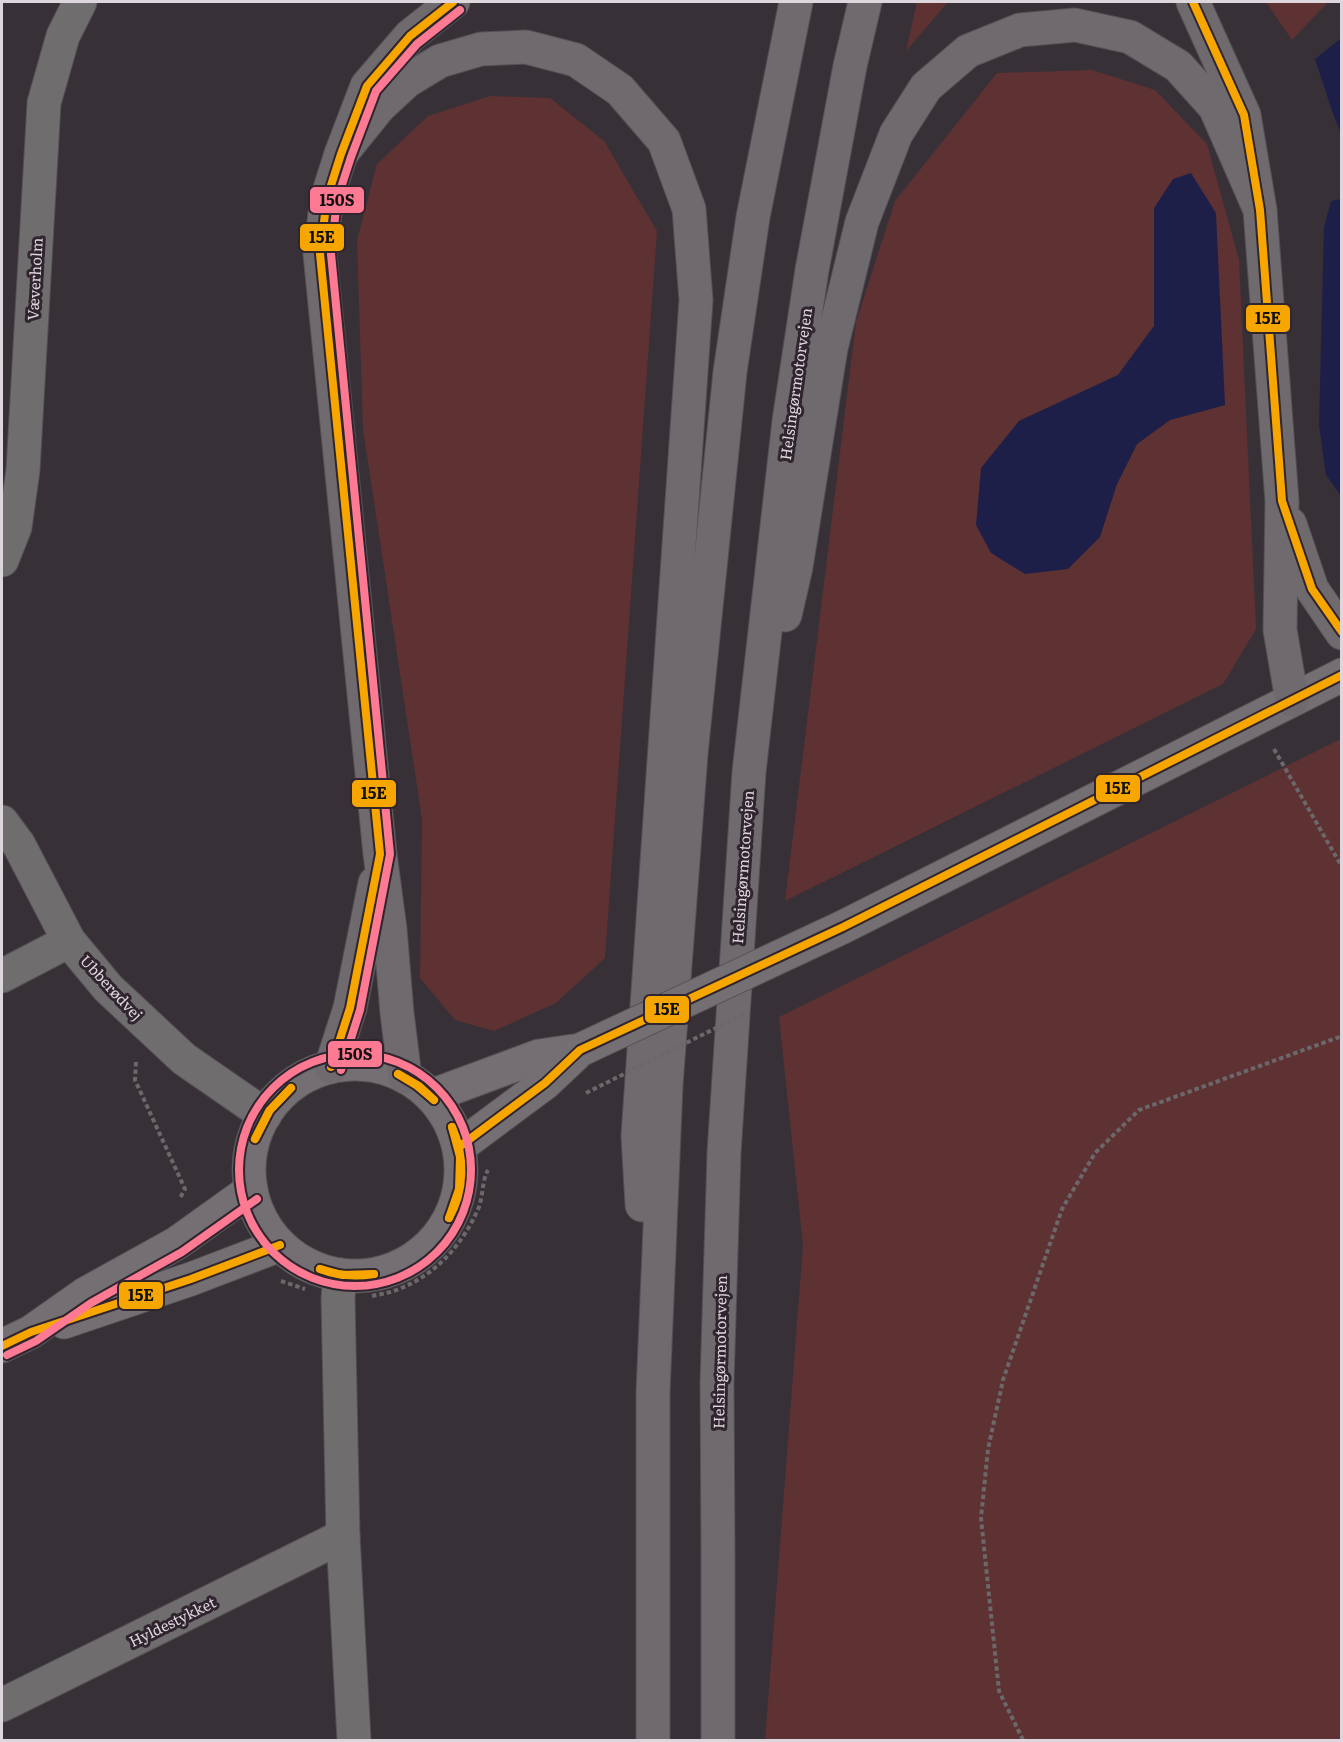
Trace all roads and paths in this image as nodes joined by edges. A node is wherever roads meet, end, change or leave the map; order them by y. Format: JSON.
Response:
{"nodes":[{"id":1,"x":80,"y":2,"type":"edge"},
{"id":2,"x":453,"y":2,"type":"edge"},
{"id":3,"x":796,"y":2,"type":"edge"},
{"id":4,"x":865,"y":2,"type":"edge"},
{"id":5,"x":1193,"y":2,"type":"edge"},
{"id":6,"x":341,"y":154,"type":"junction"},
{"id":7,"x":1260,"y":210,"type":"junction"},
{"id":8,"x":1282,"y":501,"type":"junction"},
{"id":9,"x":2,"y":560,"type":"edge"},
{"id":10,"x":1341,"y":633,"type":"edge"},
{"id":11,"x":1341,"y":675,"type":"edge"},
{"id":12,"x":1292,"y":699,"type":"junction"},
{"id":13,"x":1274,"y":749,"type":"dead end"},
{"id":14,"x":749,"y":772,"type":"junction"},
{"id":15,"x":2,"y":822,"type":"edge"},
{"id":16,"x":380,"y":854,"type":"junction"},
{"id":17,"x":1341,"y":867,"type":"edge"},
{"id":18,"x":69,"y":941,"type":"junction"},
{"id":19,"x":2,"y":976,"type":"edge"},
{"id":20,"x":750,"y":1011,"type":"dead end"},
{"id":21,"x":150,"y":1028,"type":"junction"},
{"id":22,"x":1341,"y":1036,"type":"edge"},
{"id":23,"x":580,"y":1050,"type":"junction"},
{"id":24,"x":331,"y":1067,"type":"junction"},
{"id":25,"x":405,"y":1077,"type":"junction"},
{"id":26,"x":431,"y":1096,"type":"junction"},
{"id":27,"x":576,"y":1098,"type":"dead end"},
{"id":28,"x":265,"y":1115,"type":"junction"},
{"id":29,"x":459,"y":1147,"type":"junction"},
{"id":30,"x":491,"y":1164,"type":"dead end"},
{"id":31,"x":251,"y":1190,"type":"junction"},
{"id":32,"x":177,"y":1243,"type":"junction"},
{"id":33,"x":280,"y":1245,"type":"junction"},
{"id":34,"x":275,"y":1278,"type":"dead end"},
{"id":35,"x":339,"y":1286,"type":"junction"},
{"id":36,"x":31,"y":1332,"type":"junction"},
{"id":37,"x":2,"y":1346,"type":"edge"},
{"id":38,"x":653,"y":1393,"type":"junction"},
{"id":39,"x":343,"y":1536,"type":"junction"},
{"id":40,"x":2,"y":1705,"type":"edge"},
{"id":41,"x":354,"y":1740,"type":"edge"},
{"id":42,"x":653,"y":1740,"type":"edge"},
{"id":43,"x":718,"y":1740,"type":"edge"},
{"id":44,"x":1023,"y":1740,"type":"edge"}],
"edges":[{"from":1,"to":9,"type":"street","name":"Væverholm"},
{"from":2,"to":6,"type":"highway"},
{"from":3,"to":38,"type":"highway"},
{"from":4,"to":14,"type":"highway","name":"Helsingørmotorvejen"},
{"from":5,"to":7,"type":"highway"},
{"from":6,"to":16,"type":"highway"},
{"from":6,"to":38,"type":"highway"},
{"from":7,"to":8,"type":"highway"},
{"from":7,"to":14,"type":"highway"},
{"from":8,"to":10,"type":"highway"},
{"from":8,"to":12,"type":"highway"},
{"from":11,"to":12,"type":"main road"},
{"from":12,"to":23,"type":"main road","bridge":true},
{"from":13,"to":17,"type":"path"},
{"from":14,"to":43,"type":"highway","name":"Helsingørmotorvejen"},
{"from":15,"to":18,"type":"street","name":"Ubberødvej"},
{"from":16,"to":24,"type":"highway"},
{"from":16,"to":25,"type":"highway"},
{"from":18,"to":19,"type":"street"},
{"from":18,"to":21,"type":"street","name":"Ubberødvej"},
{"from":20,"to":27,"type":"path","bridge":true},
{"from":21,"to":28,"type":"street","name":"Ubberødvej"},
{"from":21,"to":32,"type":"path"},
{"from":22,"to":44,"type":"path"},
{"from":23,"to":26,"type":"main road"},
{"from":23,"to":29,"type":"main road"},
{"from":24,"to":25,"type":"main road"},
{"from":24,"to":28,"type":"main road"},
{"from":25,"to":26,"type":"main road"},
{"from":26,"to":29,"type":"main road"},
{"from":28,"to":31,"type":"main road"},
{"from":29,"to":35,"type":"main road"},
{"from":30,"to":35,"type":"path"},
{"from":31,"to":32,"type":"main road"},
{"from":31,"to":33,"type":"main road"},
{"from":32,"to":36,"type":"main road"},
{"from":33,"to":35,"type":"main road"},
{"from":33,"to":36,"type":"main road"},
{"from":34,"to":35,"type":"path"},
{"from":35,"to":39,"type":"street"},
{"from":36,"to":37,"type":"main road"},
{"from":38,"to":42,"type":"highway"},
{"from":39,"to":40,"type":"street","name":"Hyldestykket"},
{"from":39,"to":41,"type":"street"}]}
